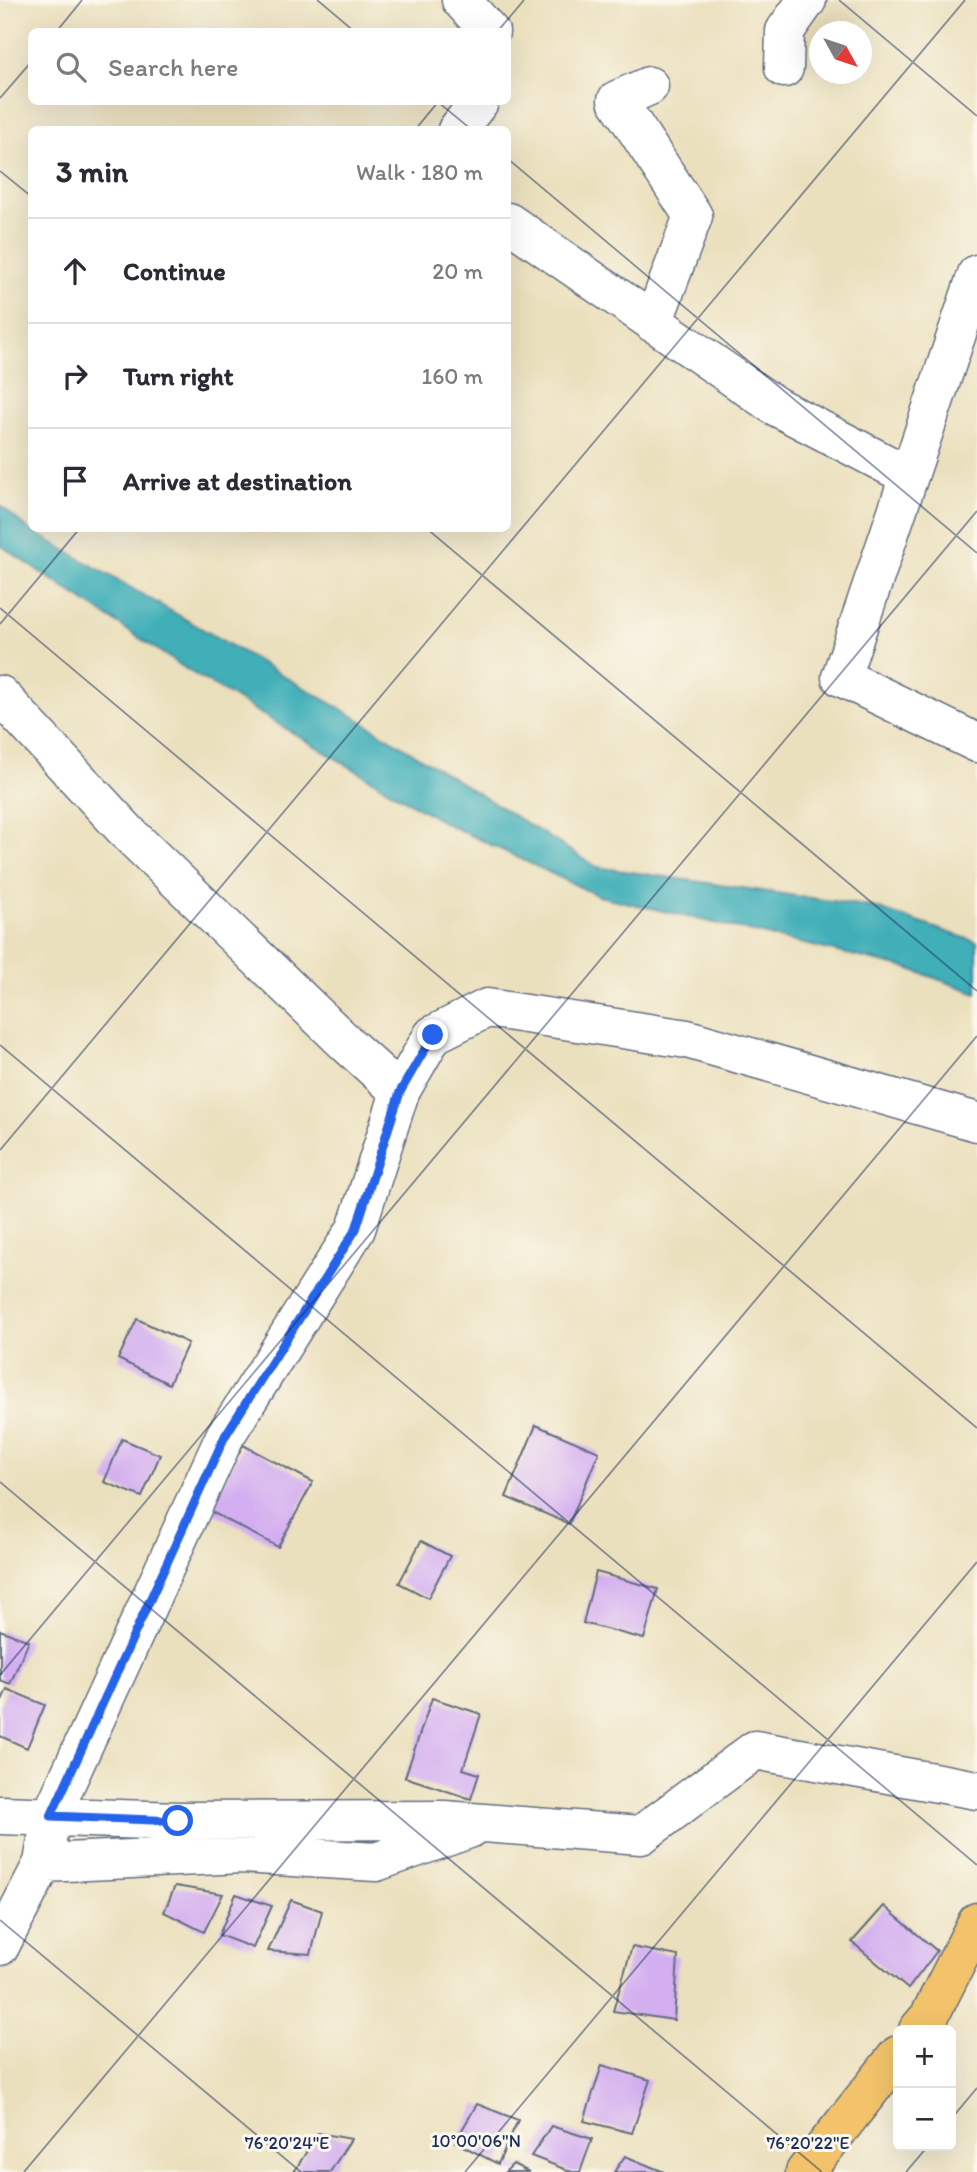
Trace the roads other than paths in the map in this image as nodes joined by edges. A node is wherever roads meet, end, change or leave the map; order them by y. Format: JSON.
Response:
{"nodes":[{"id":1,"x":461,"y":0,"type":"edge"},
{"id":2,"x":807,"y":0,"type":"edge"},
{"id":3,"x":486,"y":28,"type":"edge"},
{"id":4,"x":784,"y":68,"type":"dead end"},
{"id":5,"x":649,"y":86,"type":"dead end"},
{"id":6,"x":477,"y":105,"type":"edge"},
{"id":7,"x":460,"y":126,"type":"edge"},
{"id":8,"x":511,"y":224,"type":"edge"},
{"id":9,"x":977,"y":274,"type":"edge"},
{"id":10,"x":653,"y":323,"type":"junction"},
{"id":11,"x":909,"y":476,"type":"junction"},
{"id":12,"x":0,"y":695,"type":"edge"},
{"id":13,"x":977,"y":743,"type":"edge"},
{"id":14,"x":400,"y":1092,"type":"junction"},
{"id":15,"x":977,"y":1122,"type":"edge"},
{"id":16,"x":977,"y":1790,"type":"edge"},
{"id":17,"x":0,"y":1815,"type":"edge"},
{"id":18,"x":51,"y":1816,"type":"junction"},
{"id":19,"x":492,"y":1821,"type":"junction"},
{"id":20,"x":43,"y":1863,"type":"junction"},
{"id":21,"x":977,"y":1922,"type":"edge"},
{"id":22,"x":0,"y":1946,"type":"edge"},
{"id":23,"x":922,"y":2025,"type":"edge"},
{"id":24,"x":893,"y":2061,"type":"edge"},
{"id":25,"x":805,"y":2172,"type":"edge"}],
"edges":[{"from":1,"to":3,"type":"street"},
{"from":2,"to":4,"type":"street"},
{"from":5,"to":10,"type":"street"},
{"from":6,"to":7,"type":"street"},
{"from":8,"to":10,"type":"street"},
{"from":9,"to":11,"type":"street"},
{"from":10,"to":11,"type":"street"},
{"from":11,"to":13,"type":"street"},
{"from":12,"to":14,"type":"street"},
{"from":14,"to":15,"type":"street"},
{"from":14,"to":18,"type":"street"},
{"from":16,"to":19,"type":"street"},
{"from":17,"to":18,"type":"street"},
{"from":18,"to":19,"type":"street"},
{"from":18,"to":20,"type":"street"},
{"from":19,"to":20,"type":"street"},
{"from":20,"to":22,"type":"street"},
{"from":21,"to":23,"type":"main road"},
{"from":24,"to":25,"type":"main road"}]}
